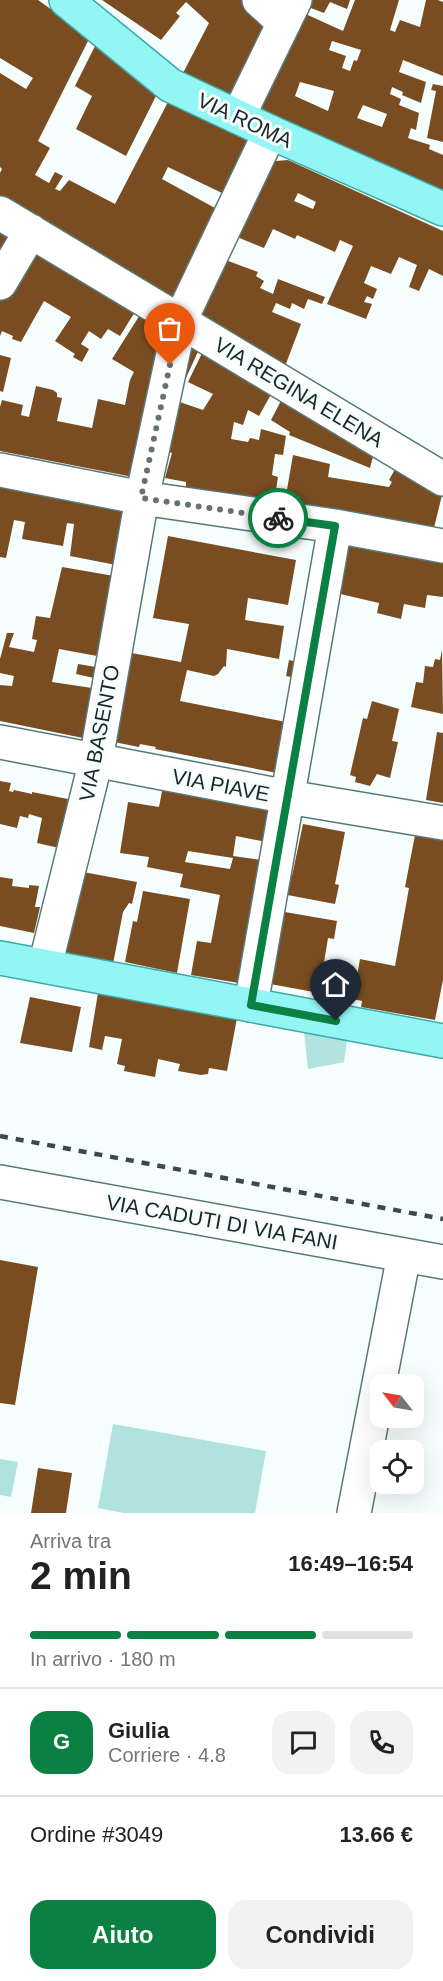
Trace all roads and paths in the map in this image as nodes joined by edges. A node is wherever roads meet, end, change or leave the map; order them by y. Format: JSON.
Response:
{"nodes":[{"id":1,"x":66,"y":0,"type":"edge"},
{"id":2,"x":259,"y":0,"type":"edge"},
{"id":3,"x":289,"y":12,"type":"edge"},
{"id":4,"x":238,"y":117,"type":"junction"},
{"id":5,"x":270,"y":132,"type":"junction"},
{"id":6,"x":443,"y":209,"type":"edge"},
{"id":7,"x":0,"y":213,"type":"edge"},
{"id":8,"x":31,"y":231,"type":"junction"},
{"id":9,"x":0,"y":283,"type":"edge"},
{"id":10,"x":180,"y":321,"type":"junction"},
{"id":11,"x":0,"y":470,"type":"edge"},
{"id":12,"x":443,"y":479,"type":"edge"},
{"id":13,"x":141,"y":498,"type":"junction"},
{"id":14,"x":335,"y":526,"type":"junction"},
{"id":15,"x":443,"y":546,"type":"edge"},
{"id":16,"x":0,"y":742,"type":"edge"},
{"id":17,"x":96,"y":760,"type":"junction"},
{"id":18,"x":288,"y":797,"type":"junction"},
{"id":19,"x":443,"y":823,"type":"edge"},
{"id":20,"x":0,"y":958,"type":"edge"},
{"id":21,"x":45,"y":966,"type":"junction"},
{"id":22,"x":251,"y":1005,"type":"junction"},
{"id":23,"x":443,"y":1041,"type":"edge"},
{"id":24,"x":0,"y":1182,"type":"edge"},
{"id":25,"x":404,"y":1255,"type":"junction"},
{"id":26,"x":443,"y":1262,"type":"edge"},
{"id":27,"x":354,"y":1513,"type":"edge"}],
"edges":[{"from":1,"to":4,"type":"main road","name":"VIA ROMA"},
{"from":2,"to":3,"type":"street"},
{"from":3,"to":4,"type":"street"},
{"from":4,"to":5,"type":"main road","name":"VIA ROMA"},
{"from":5,"to":6,"type":"main road","name":"VIA ROMA"},
{"from":5,"to":10,"type":"street","name":"VIA BASENTO"},
{"from":7,"to":8,"type":"street","name":"VIA REGINA ELENA"},
{"from":8,"to":9,"type":"street"},
{"from":8,"to":10,"type":"street","name":"VIA REGINA ELENA"},
{"from":10,"to":12,"type":"street","name":"VIA REGINA ELENA"},
{"from":10,"to":13,"type":"street","name":"VIA BASENTO"},
{"from":11,"to":13,"type":"street"},
{"from":13,"to":14,"type":"street"},
{"from":13,"to":17,"type":"street","name":"VIA BASENTO"},
{"from":14,"to":15,"type":"street"},
{"from":14,"to":18,"type":"street"},
{"from":16,"to":17,"type":"street","name":"VIA PIAVE"},
{"from":17,"to":18,"type":"street","name":"VIA PIAVE"},
{"from":17,"to":21,"type":"street","name":"VIA BASENTO"},
{"from":18,"to":19,"type":"street","name":"VIA PIAVE"},
{"from":18,"to":22,"type":"street"},
{"from":20,"to":21,"type":"main road"},
{"from":21,"to":22,"type":"main road"},
{"from":22,"to":23,"type":"main road"},
{"from":24,"to":25,"type":"street","name":"VIA CADUTI DI VIA FANI"},
{"from":25,"to":26,"type":"street","name":"VIA CADUTI DI VIA FANI"},
{"from":25,"to":27,"type":"street"}]}
